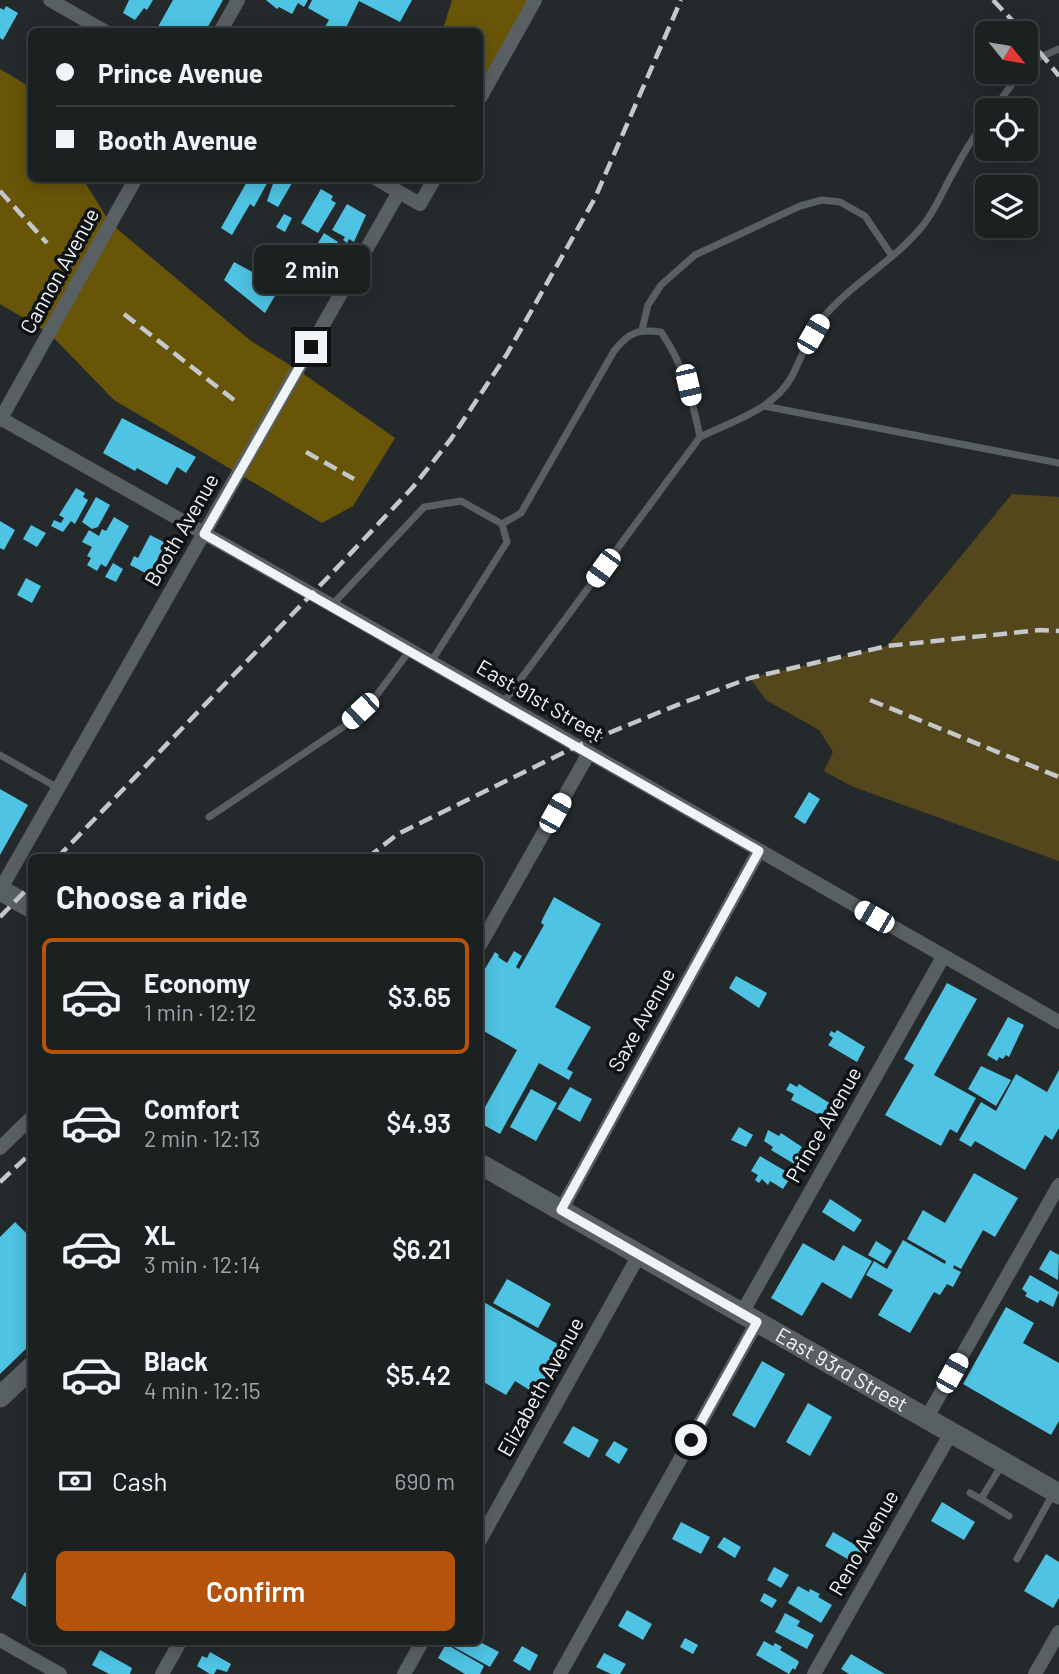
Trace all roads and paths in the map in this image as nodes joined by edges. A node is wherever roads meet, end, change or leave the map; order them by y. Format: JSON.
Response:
{"nodes":[{"id":1,"x":50,"y":0,"type":"edge"},
{"id":2,"x":239,"y":0,"type":"edge"},
{"id":3,"x":535,"y":0,"type":"edge"},
{"id":4,"x":99,"y":28,"type":"edge"},
{"id":5,"x":222,"y":28,"type":"edge"},
{"id":6,"x":1059,"y":49,"type":"edge"},
{"id":7,"x":1038,"y":58,"type":"edge"},
{"id":8,"x":483,"y":93,"type":"edge"},
{"id":9,"x":975,"y":134,"type":"edge"},
{"id":10,"x":134,"y":182,"type":"edge"},
{"id":11,"x":382,"y":182,"type":"edge"},
{"id":12,"x":433,"y":182,"type":"edge"},
{"id":13,"x":399,"y":192,"type":"junction"},
{"id":14,"x":892,"y":256,"type":"junction"},
{"id":15,"x":642,"y":330,"type":"junction"},
{"id":16,"x":764,"y":406,"type":"junction"},
{"id":17,"x":0,"y":419,"type":"edge"},
{"id":18,"x":700,"y":437,"type":"junction"},
{"id":19,"x":1059,"y":463,"type":"edge"},
{"id":20,"x":502,"y":524,"type":"junction"},
{"id":21,"x":204,"y":534,"type":"junction"},
{"id":22,"x":331,"y":605,"type":"junction"},
{"id":23,"x":410,"y":650,"type":"junction"},
{"id":24,"x":431,"y":662,"type":"junction"},
{"id":25,"x":503,"y":703,"type":"junction"},
{"id":26,"x":589,"y":753,"type":"junction"},
{"id":27,"x":0,"y":755,"type":"edge"},
{"id":28,"x":58,"y":788,"type":"junction"},
{"id":29,"x":209,"y":817,"type":"dead end"},
{"id":30,"x":759,"y":851,"type":"junction"},
{"id":31,"x":0,"y":890,"type":"edge"},
{"id":32,"x":28,"y":906,"type":"edge"},
{"id":33,"x":483,"y":941,"type":"edge"},
{"id":34,"x":943,"y":957,"type":"junction"},
{"id":35,"x":1059,"y":1022,"type":"edge"},
{"id":36,"x":28,"y":1121,"type":"edge"},
{"id":37,"x":0,"y":1148,"type":"edge"},
{"id":38,"x":483,"y":1166,"type":"edge"},
{"id":39,"x":1059,"y":1185,"type":"edge"},
{"id":40,"x":561,"y":1210,"type":"junction"},
{"id":41,"x":639,"y":1255,"type":"junction"},
{"id":42,"x":750,"y":1318,"type":"junction"},
{"id":43,"x":28,"y":1371,"type":"edge"},
{"id":44,"x":0,"y":1398,"type":"edge"},
{"id":45,"x":926,"y":1419,"type":"junction"},
{"id":46,"x":951,"y":1433,"type":"junction"},
{"id":47,"x":1003,"y":1462,"type":"junction"},
{"id":48,"x":971,"y":1493,"type":"dead end"},
{"id":49,"x":1057,"y":1493,"type":"edge"},
{"id":50,"x":981,"y":1499,"type":"junction"},
{"id":51,"x":1009,"y":1516,"type":"dead end"},
{"id":52,"x":483,"y":1534,"type":"edge"},
{"id":53,"x":1017,"y":1559,"type":"dead end"},
{"id":54,"x":1059,"y":1632,"type":"edge"},
{"id":55,"x":0,"y":1640,"type":"edge"},
{"id":56,"x":178,"y":1645,"type":"edge"},
{"id":57,"x":420,"y":1645,"type":"edge"},
{"id":58,"x":60,"y":1674,"type":"edge"},
{"id":59,"x":162,"y":1674,"type":"edge"},
{"id":60,"x":404,"y":1674,"type":"edge"},
{"id":61,"x":560,"y":1674,"type":"edge"},
{"id":62,"x":814,"y":1674,"type":"edge"},
{"id":63,"x":1035,"y":1674,"type":"edge"}],
"edges":[{"from":1,"to":4,"type":"street"},
{"from":2,"to":5,"type":"street"},
{"from":3,"to":8,"type":"street"},
{"from":6,"to":7,"type":"lane"},
{"from":9,"to":14,"type":"lane"},
{"from":10,"to":17,"type":"street","name":"Cannon Avenue"},
{"from":11,"to":13,"type":"street"},
{"from":12,"to":13,"type":"street"},
{"from":13,"to":21,"type":"street","name":"Booth Avenue"},
{"from":14,"to":15,"type":"lane"},
{"from":14,"to":16,"type":"lane"},
{"from":15,"to":18,"type":"lane"},
{"from":15,"to":20,"type":"lane"},
{"from":16,"to":18,"type":"lane"},
{"from":16,"to":19,"type":"lane"},
{"from":17,"to":21,"type":"street","name":"East 91st Street"},
{"from":18,"to":25,"type":"lane"},
{"from":20,"to":22,"type":"lane"},
{"from":20,"to":24,"type":"lane"},
{"from":21,"to":22,"type":"street","name":"East 91st Street"},
{"from":21,"to":28,"type":"street","name":"Booth Avenue"},
{"from":22,"to":23,"type":"street","name":"East 91st Street"},
{"from":23,"to":24,"type":"street","name":"East 91st Street"},
{"from":23,"to":29,"type":"lane"},
{"from":24,"to":25,"type":"street","name":"East 91st Street"},
{"from":25,"to":26,"type":"street","name":"East 91st Street"},
{"from":26,"to":30,"type":"street","name":"East 91st Street"},
{"from":26,"to":33,"type":"street"},
{"from":27,"to":28,"type":"lane"},
{"from":28,"to":31,"type":"street","name":"Booth Avenue"},
{"from":30,"to":34,"type":"street","name":"East 91st Street"},
{"from":30,"to":40,"type":"street","name":"Saxe Avenue"},
{"from":31,"to":32,"type":"main road"},
{"from":34,"to":35,"type":"street","name":"East 91st Street"},
{"from":34,"to":42,"type":"street","name":"Prince Avenue"},
{"from":36,"to":37,"type":"street"},
{"from":38,"to":40,"type":"main road","name":"East 93rd Street"},
{"from":39,"to":45,"type":"street"},
{"from":40,"to":41,"type":"main road","name":"East 93rd Street"},
{"from":41,"to":42,"type":"main road","name":"East 93rd Street"},
{"from":41,"to":52,"type":"street","name":"Elizabeth Avenue"},
{"from":42,"to":45,"type":"main road","name":"East 93rd Street"},
{"from":42,"to":61,"type":"street","name":"Prince Avenue"},
{"from":43,"to":44,"type":"main road"},
{"from":45,"to":46,"type":"main road","name":"East 93rd Street"},
{"from":46,"to":47,"type":"main road","name":"East 93rd Street"},
{"from":46,"to":62,"type":"street","name":"Reno Avenue"},
{"from":47,"to":49,"type":"main road","name":"East 93rd Street"},
{"from":47,"to":50,"type":"lane"},
{"from":48,"to":50,"type":"lane"},
{"from":49,"to":53,"type":"lane"},
{"from":50,"to":51,"type":"lane"},
{"from":54,"to":63,"type":"street"},
{"from":55,"to":58,"type":"street"},
{"from":56,"to":59,"type":"street"},
{"from":57,"to":60,"type":"street"}]}
